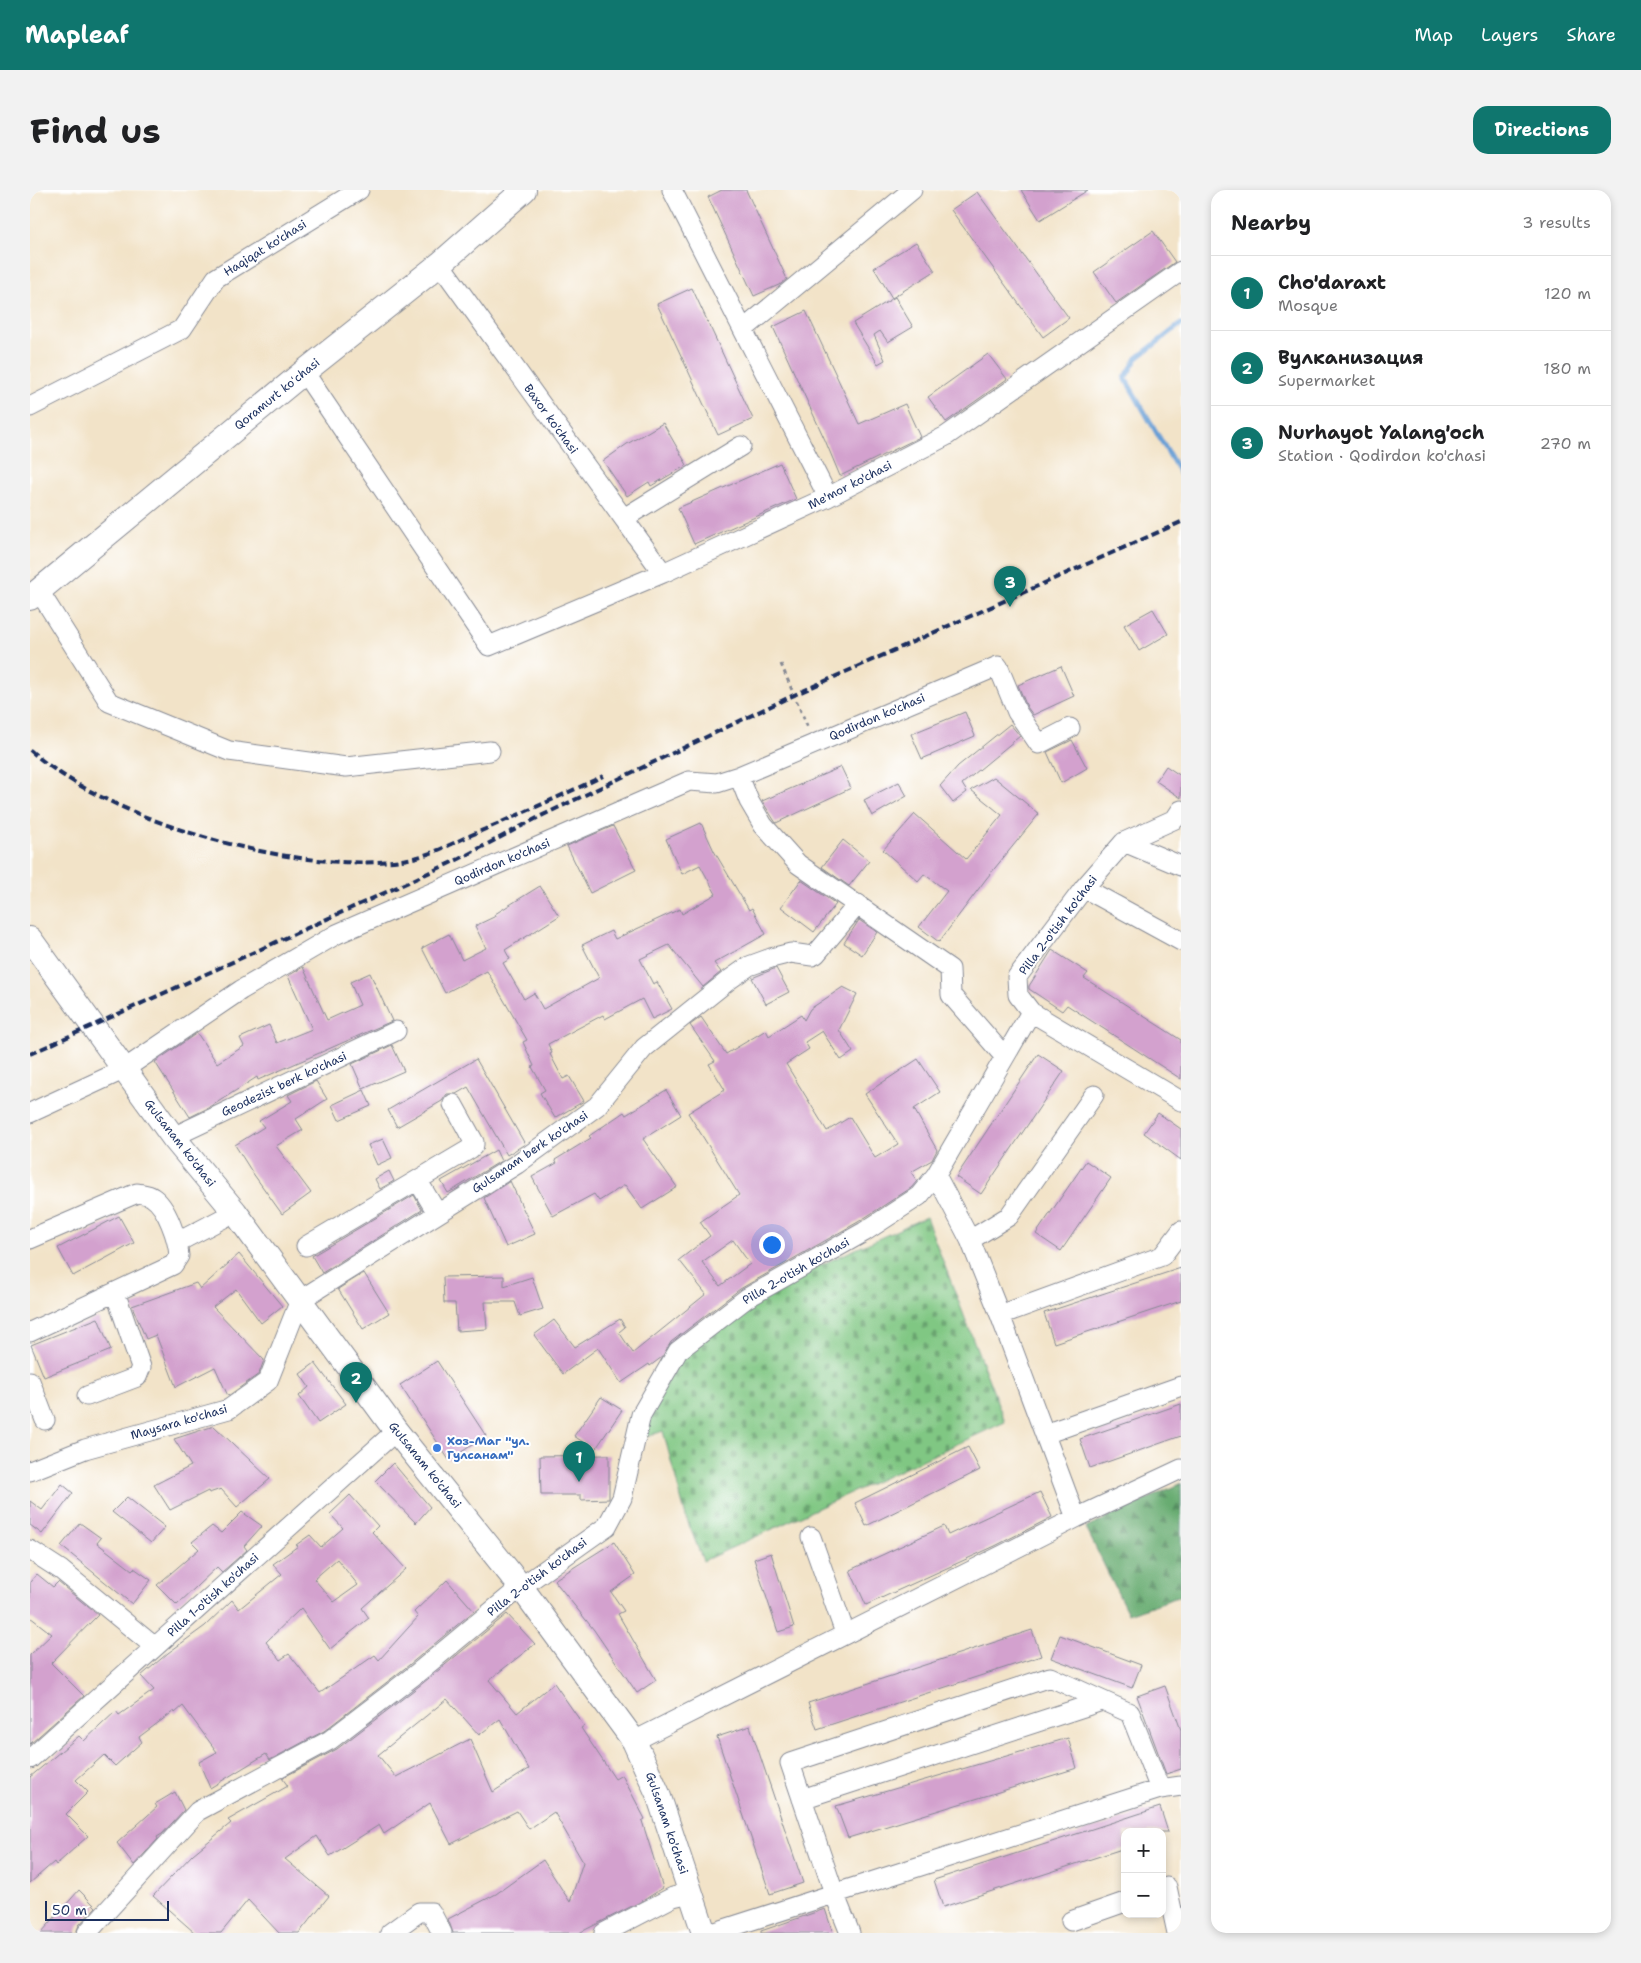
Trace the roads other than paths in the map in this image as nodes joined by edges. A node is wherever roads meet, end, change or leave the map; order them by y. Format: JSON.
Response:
{"nodes":[{"id":1,"x":359,"y":190,"type":"edge"},
{"id":2,"x":506,"y":190,"type":"edge"},
{"id":3,"x":524,"y":190,"type":"edge"},
{"id":4,"x":672,"y":190,"type":"edge"},
{"id":5,"x":912,"y":190,"type":"edge"},
{"id":6,"x":440,"y":264,"type":"junction"},
{"id":7,"x":1181,"y":271,"type":"edge"},
{"id":8,"x":744,"y":328,"type":"junction"},
{"id":9,"x":304,"y":372,"type":"junction"},
{"id":10,"x":30,"y":407,"type":"edge"},
{"id":11,"x":741,"y":446,"type":"dead end"},
{"id":12,"x":828,"y":497,"type":"junction"},
{"id":13,"x":624,"y":518,"type":"junction"},
{"id":14,"x":663,"y":573,"type":"junction"},
{"id":15,"x":33,"y":589,"type":"edge"},
{"id":16,"x":1070,"y":728,"type":"dead end"},
{"id":17,"x":490,"y":750,"type":"dead end"},
{"id":18,"x":739,"y":776,"type":"junction"},
{"id":19,"x":1181,"y":810,"type":"edge"},
{"id":20,"x":1124,"y":842,"type":"junction"},
{"id":21,"x":1181,"y":866,"type":"edge"},
{"id":22,"x":1084,"y":888,"type":"junction"},
{"id":23,"x":858,"y":904,"type":"junction"},
{"id":24,"x":30,"y":938,"type":"edge"},
{"id":25,"x":1181,"y":941,"type":"edge"},
{"id":26,"x":1031,"y":1012,"type":"junction"},
{"id":27,"x":396,"y":1031,"type":"dead end"},
{"id":28,"x":1004,"y":1056,"type":"junction"},
{"id":29,"x":124,"y":1070,"type":"junction"},
{"id":30,"x":1094,"y":1095,"type":"dead end"},
{"id":31,"x":1181,"y":1102,"type":"edge"},
{"id":32,"x":454,"y":1104,"type":"dead end"},
{"id":33,"x":30,"y":1113,"type":"edge"},
{"id":34,"x":173,"y":1137,"type":"junction"},
{"id":35,"x":936,"y":1175,"type":"junction"},
{"id":36,"x":418,"y":1181,"type":"junction"},
{"id":37,"x":235,"y":1212,"type":"junction"},
{"id":38,"x":437,"y":1213,"type":"junction"},
{"id":39,"x":1181,"y":1231,"type":"edge"},
{"id":40,"x":30,"y":1239,"type":"edge"},
{"id":41,"x":970,"y":1240,"type":"junction"},
{"id":42,"x":178,"y":1242,"type":"junction"},
{"id":43,"x":306,"y":1246,"type":"dead end"},
{"id":44,"x":115,"y":1292,"type":"junction"},
{"id":45,"x":300,"y":1300,"type":"junction"},
{"id":46,"x":1000,"y":1315,"type":"junction"},
{"id":47,"x":30,"y":1332,"type":"edge"},
{"id":48,"x":30,"y":1381,"type":"edge"},
{"id":49,"x":1181,"y":1386,"type":"edge"},
{"id":50,"x":87,"y":1396,"type":"dead end"},
{"id":51,"x":45,"y":1420,"type":"dead end"},
{"id":52,"x":396,"y":1431,"type":"junction"},
{"id":53,"x":1045,"y":1434,"type":"junction"},
{"id":54,"x":1181,"y":1469,"type":"edge"},
{"id":55,"x":30,"y":1471,"type":"edge"},
{"id":56,"x":1076,"y":1518,"type":"junction"},
{"id":57,"x":811,"y":1537,"type":"dead end"},
{"id":58,"x":30,"y":1550,"type":"edge"},
{"id":59,"x":521,"y":1587,"type":"junction"},
{"id":60,"x":845,"y":1633,"type":"junction"},
{"id":61,"x":156,"y":1647,"type":"junction"},
{"id":62,"x":1102,"y":1701,"type":"junction"},
{"id":63,"x":634,"y":1740,"type":"junction"},
{"id":64,"x":30,"y":1759,"type":"edge"},
{"id":65,"x":1181,"y":1786,"type":"edge"},
{"id":66,"x":1160,"y":1789,"type":"junction"},
{"id":67,"x":802,"y":1799,"type":"junction"},
{"id":68,"x":1170,"y":1886,"type":"edge"},
{"id":69,"x":690,"y":1893,"type":"junction"},
{"id":70,"x":834,"y":1893,"type":"junction"},
{"id":71,"x":1121,"y":1903,"type":"edge"},
{"id":72,"x":1071,"y":1921,"type":"dead end"},
{"id":73,"x":87,"y":1933,"type":"edge"},
{"id":74,"x":390,"y":1933,"type":"edge"},
{"id":75,"x":442,"y":1933,"type":"edge"},
{"id":76,"x":604,"y":1933,"type":"edge"},
{"id":77,"x":704,"y":1933,"type":"edge"},
{"id":78,"x":712,"y":1933,"type":"edge"},
{"id":79,"x":850,"y":1933,"type":"edge"},
{"id":80,"x":1177,"y":1933,"type":"edge"}],
"edges":[{"from":1,"to":10,"type":"street","name":"Haqiqat ko'chasi"},
{"from":2,"to":15,"type":"main road","name":"Qoramurt koʻchasi"},
{"from":3,"to":6,"type":"main road","name":"Qoramurt koʻchasi"},
{"from":4,"to":8,"type":"street"},
{"from":5,"to":8,"type":"street"},
{"from":6,"to":9,"type":"main road","name":"Qoramurt koʻchasi"},
{"from":6,"to":13,"type":"street","name":"Baxor ko'chasi"},
{"from":7,"to":12,"type":"street","name":"Me'mor ko'chasi"},
{"from":8,"to":12,"type":"street"},
{"from":9,"to":14,"type":"street","name":"Me'mor ko'chasi"},
{"from":9,"to":15,"type":"main road","name":"Qoramurt koʻchasi"},
{"from":11,"to":13,"type":"street"},
{"from":12,"to":14,"type":"street","name":"Me'mor ko'chasi"},
{"from":13,"to":14,"type":"street","name":"Baxor ko'chasi"},
{"from":15,"to":17,"type":"street"},
{"from":16,"to":18,"type":"street","name":"Qodirdon ko'chasi"},
{"from":18,"to":23,"type":"street"},
{"from":18,"to":29,"type":"street","name":"Qodirdon ko'chasi"},
{"from":19,"to":20,"type":"street","name":"Pilla 2-o'tish ko'chasi"},
{"from":20,"to":21,"type":"street"},
{"from":20,"to":22,"type":"street","name":"Pilla 2-o'tish ko'chasi"},
{"from":22,"to":25,"type":"street"},
{"from":22,"to":26,"type":"street","name":"Pilla 2-o'tish ko'chasi"},
{"from":23,"to":28,"type":"street"},
{"from":23,"to":38,"type":"street","name":"Gulsanam berk ko'chasi"},
{"from":24,"to":29,"type":"main road","name":"Gulsanam ko'chasi"},
{"from":26,"to":28,"type":"street","name":"Pilla 2-o'tish ko'chasi"},
{"from":26,"to":31,"type":"street"},
{"from":27,"to":34,"type":"street","name":"Geodezist berk ko'chasi"},
{"from":28,"to":35,"type":"street","name":"Pilla 2-o'tish ko'chasi"},
{"from":29,"to":33,"type":"street","name":"Qodirdon ko'chasi"},
{"from":29,"to":34,"type":"main road","name":"Gulsanam ko'chasi"},
{"from":30,"to":41,"type":"street"},
{"from":32,"to":36,"type":"street"},
{"from":34,"to":37,"type":"main road","name":"Gulsanam ko'chasi"},
{"from":35,"to":41,"type":"street"},
{"from":35,"to":59,"type":"street","name":"Pilla 2-o'tish ko'chasi"},
{"from":36,"to":38,"type":"street"},
{"from":36,"to":43,"type":"street"},
{"from":37,"to":42,"type":"street"},
{"from":37,"to":45,"type":"main road","name":"Gulsanam ko'chasi"},
{"from":38,"to":45,"type":"street","name":"Gulsanam berk ko'chasi"},
{"from":39,"to":46,"type":"street"},
{"from":40,"to":42,"type":"street"},
{"from":41,"to":46,"type":"street"},
{"from":42,"to":44,"type":"street"},
{"from":44,"to":47,"type":"street"},
{"from":44,"to":50,"type":"street"},
{"from":45,"to":52,"type":"main road","name":"Gulsanam ko'chasi"},
{"from":45,"to":55,"type":"street","name":"Maysara ko'chasi"},
{"from":46,"to":53,"type":"street"},
{"from":48,"to":51,"type":"street"},
{"from":49,"to":53,"type":"street"},
{"from":52,"to":59,"type":"main road","name":"Gulsanam ko'chasi"},
{"from":52,"to":61,"type":"street","name":"Pilla 1-o'tish ko'chasi"},
{"from":53,"to":56,"type":"street"},
{"from":54,"to":56,"type":"street"},
{"from":56,"to":60,"type":"street"},
{"from":57,"to":60,"type":"street"},
{"from":58,"to":61,"type":"street"},
{"from":59,"to":63,"type":"main road","name":"Gulsanam ko'chasi"},
{"from":59,"to":73,"type":"street","name":"Pilla 2-o'tish ko'chasi"},
{"from":60,"to":63,"type":"street"},
{"from":61,"to":64,"type":"street","name":"Pilla 1-o'tish ko'chasi"},
{"from":62,"to":66,"type":"street"},
{"from":62,"to":67,"type":"street"},
{"from":62,"to":67,"type":"street"},
{"from":63,"to":69,"type":"main road","name":"Gulsanam ko'chasi"},
{"from":65,"to":66,"type":"street"},
{"from":66,"to":70,"type":"street"},
{"from":67,"to":70,"type":"street"},
{"from":68,"to":80,"type":"street"},
{"from":69,"to":76,"type":"street"},
{"from":69,"to":77,"type":"main road","name":"Gulsanam ko'chasi"},
{"from":70,"to":78,"type":"street"},
{"from":70,"to":79,"type":"street"},
{"from":71,"to":72,"type":"street"},
{"from":74,"to":75,"type":"street"}]}
